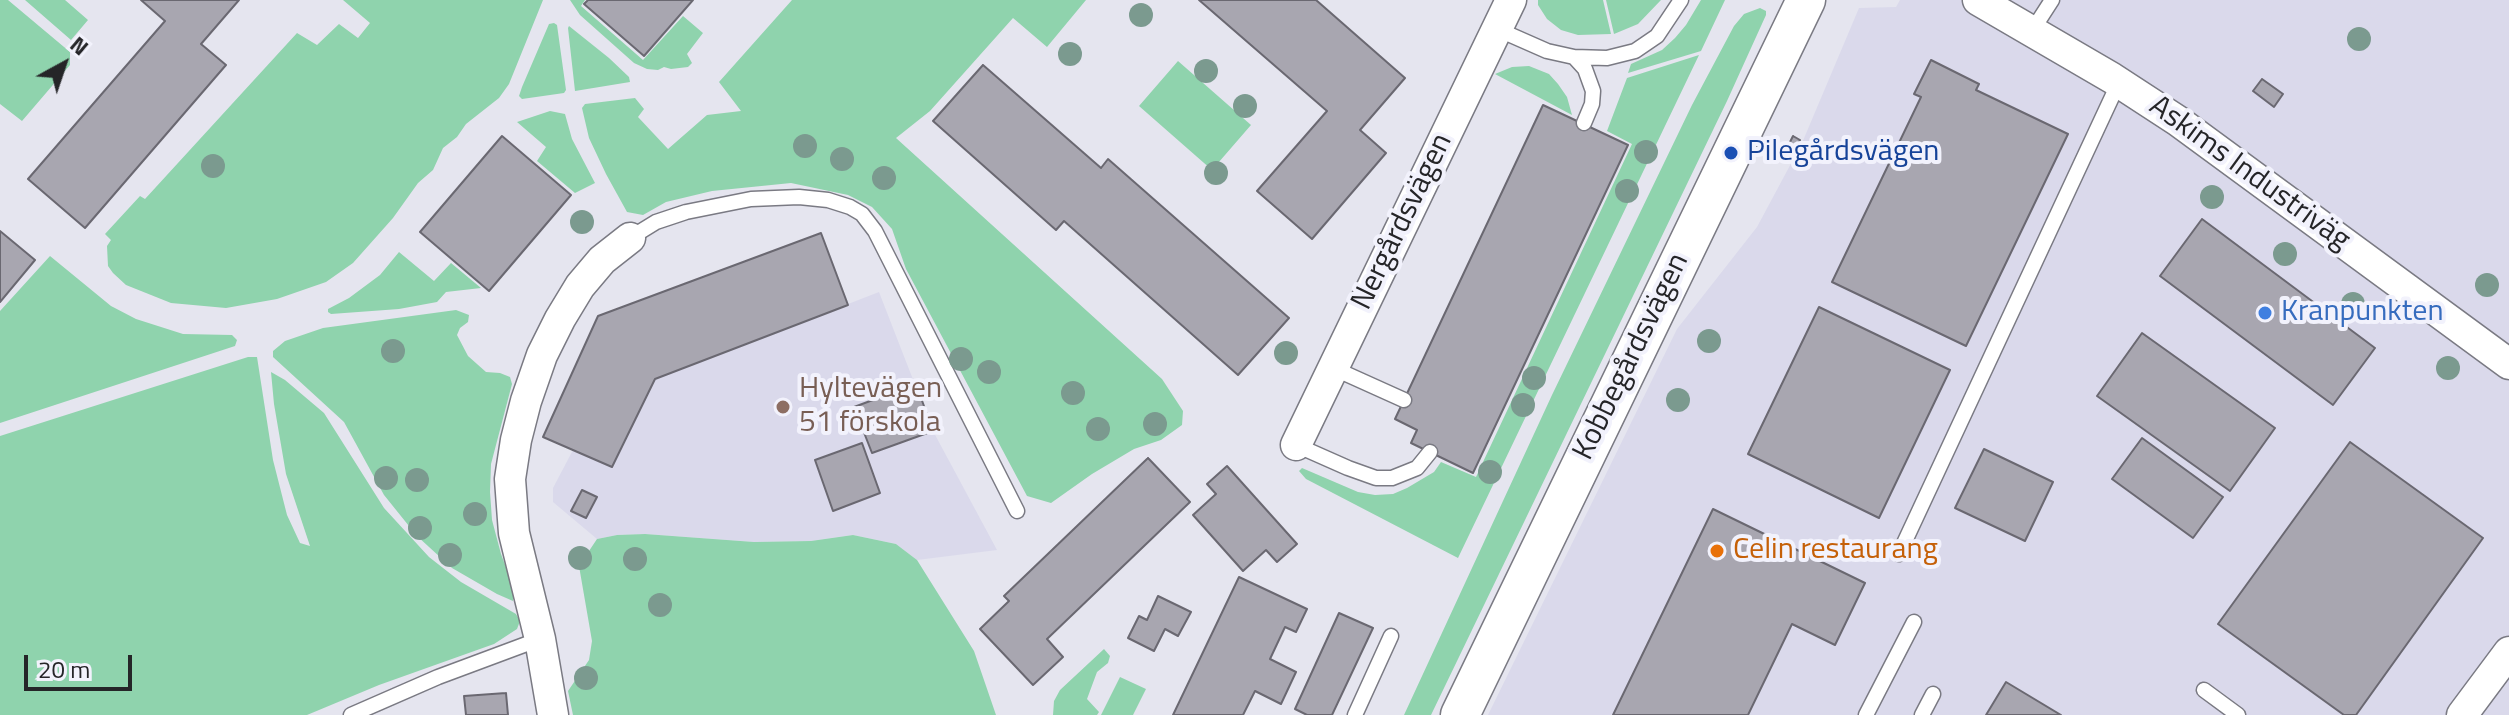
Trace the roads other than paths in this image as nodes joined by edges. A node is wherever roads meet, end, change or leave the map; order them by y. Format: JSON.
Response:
{"nodes":[{"id":1,"x":1511,"y":0,"type":"edge"},
{"id":2,"x":1681,"y":0,"type":"edge"},
{"id":3,"x":1806,"y":0,"type":"edge"},
{"id":4,"x":1978,"y":0,"type":"edge"},
{"id":5,"x":2052,"y":0,"type":"edge"},
{"id":6,"x":1497,"y":29,"type":"junction"},
{"id":7,"x":2032,"y":31,"type":"junction"},
{"id":8,"x":1574,"y":57,"type":"junction"},
{"id":9,"x":2119,"y":82,"type":"junction"},
{"id":10,"x":1584,"y":123,"type":"dead end"},
{"id":11,"x":630,"y":238,"type":"joint"},
{"id":12,"x":2509,"y":364,"type":"edge"},
{"id":13,"x":1333,"y":368,"type":"junction"},
{"id":14,"x":1404,"y":400,"type":"dead end"},
{"id":15,"x":1296,"y":445,"type":"joint"},
{"id":16,"x":1430,"y":452,"type":"dead end"},
{"id":17,"x":1017,"y":511,"type":"dead end"},
{"id":18,"x":1899,"y":554,"type":"dead end"},
{"id":19,"x":1914,"y":622,"type":"dead end"},
{"id":20,"x":1391,"y":636,"type":"dead end"},
{"id":21,"x":540,"y":639,"type":"junction"},
{"id":22,"x":2509,"y":652,"type":"edge"},
{"id":23,"x":2204,"y":690,"type":"dead end"},
{"id":24,"x":1933,"y":694,"type":"dead end"},
{"id":25,"x":351,"y":715,"type":"edge"},
{"id":26,"x":553,"y":715,"type":"edge"},
{"id":27,"x":1355,"y":715,"type":"edge"},
{"id":28,"x":1460,"y":715,"type":"edge"},
{"id":29,"x":1866,"y":715,"type":"edge"},
{"id":30,"x":1922,"y":715,"type":"edge"},
{"id":31,"x":2238,"y":715,"type":"edge"},
{"id":32,"x":2462,"y":715,"type":"edge"}],
"edges":[{"from":1,"to":6,"type":"street","name":"Nergårdsvägen"},
{"from":2,"to":8,"type":"lane"},
{"from":3,"to":28,"type":"street","name":"Kobbegårdsvägen"},
{"from":4,"to":7,"type":"street","name":"Askims Industriväg"},
{"from":5,"to":7,"type":"lane"},
{"from":6,"to":8,"type":"lane"},
{"from":6,"to":13,"type":"street","name":"Nergårdsvägen"},
{"from":7,"to":9,"type":"street","name":"Askims Industriväg"},
{"from":8,"to":10,"type":"lane"},
{"from":9,"to":12,"type":"street","name":"Askims Industriväg"},
{"from":9,"to":18,"type":"lane"},
{"from":11,"to":17,"type":"lane"},
{"from":11,"to":21,"type":"street"},
{"from":13,"to":14,"type":"lane"},
{"from":13,"to":15,"type":"street","name":"Nergårdsvägen"},
{"from":15,"to":16,"type":"lane"},
{"from":19,"to":29,"type":"lane"},
{"from":20,"to":27,"type":"lane"},
{"from":21,"to":25,"type":"lane"},
{"from":21,"to":26,"type":"street"},
{"from":22,"to":32,"type":"street"},
{"from":23,"to":31,"type":"lane"},
{"from":24,"to":30,"type":"lane"}]}
